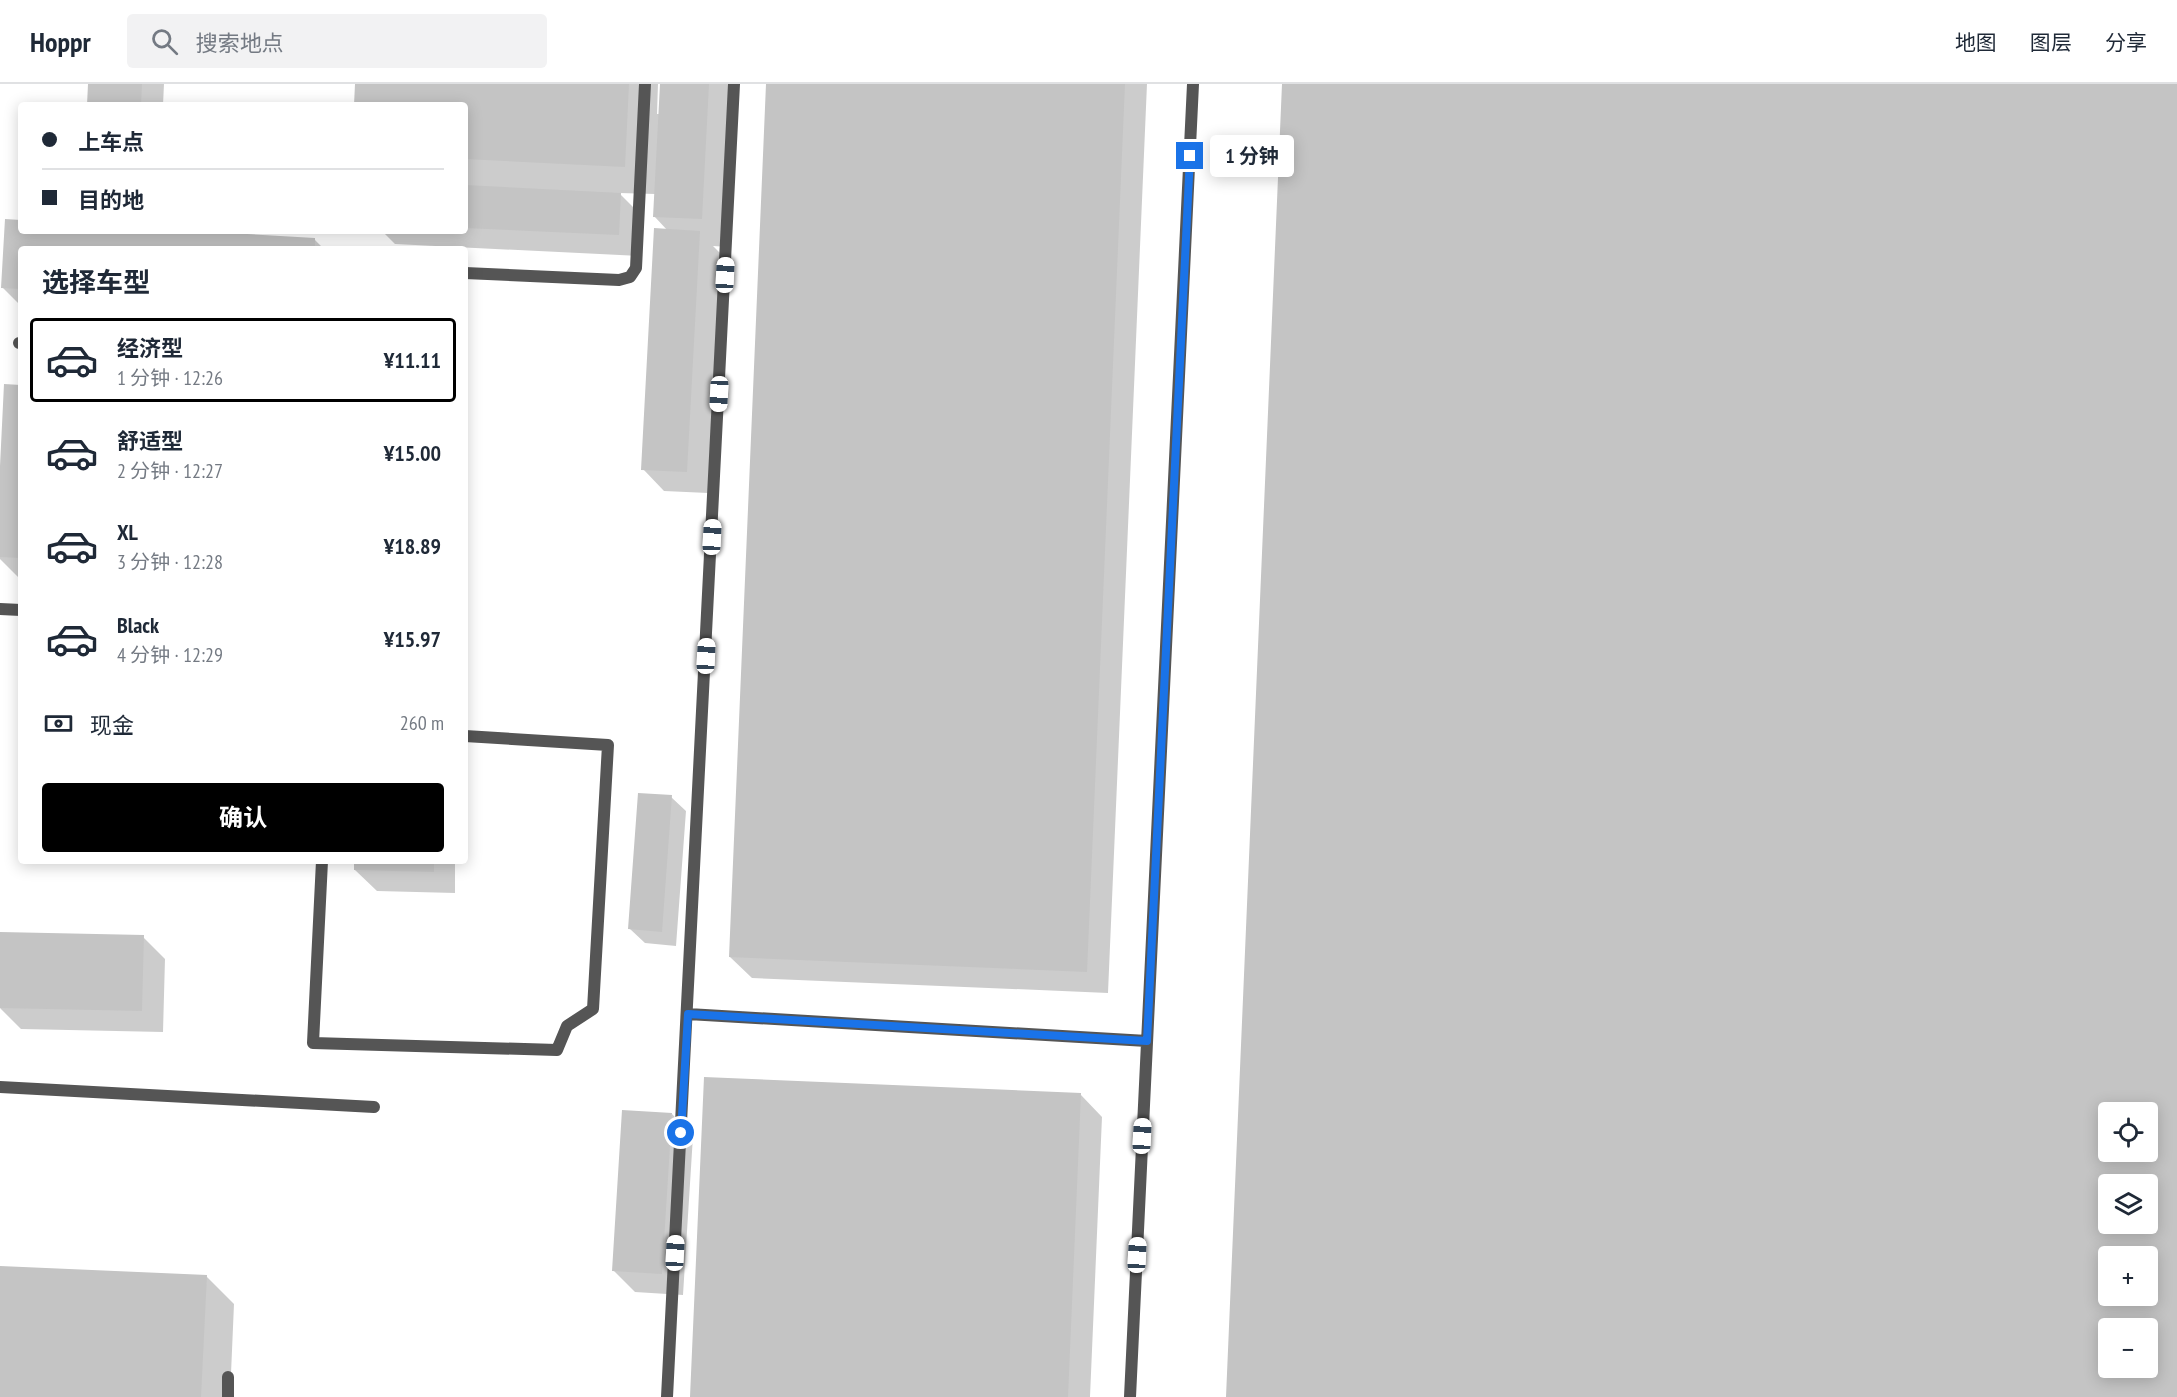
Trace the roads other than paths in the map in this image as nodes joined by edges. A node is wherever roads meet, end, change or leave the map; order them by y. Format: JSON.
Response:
{"nodes":[{"id":1,"x":645,"y":84,"type":"edge"},
{"id":2,"x":734,"y":84,"type":"edge"},
{"id":3,"x":1193,"y":84,"type":"edge"},
{"id":4,"x":468,"y":273,"type":"edge"},
{"id":5,"x":0,"y":609,"type":"edge"},
{"id":6,"x":18,"y":610,"type":"edge"},
{"id":7,"x":468,"y":736,"type":"edge"},
{"id":8,"x":322,"y":864,"type":"edge"},
{"id":9,"x":688,"y":1014,"type":"junction"},
{"id":10,"x":1147,"y":1041,"type":"junction"},
{"id":11,"x":0,"y":1087,"type":"edge"},
{"id":12,"x":374,"y":1107,"type":"dead end"},
{"id":13,"x":228,"y":1377,"type":"dead end"},
{"id":14,"x":228,"y":1397,"type":"edge"},
{"id":15,"x":667,"y":1397,"type":"edge"},
{"id":16,"x":1130,"y":1397,"type":"edge"}],
"edges":[{"from":1,"to":4,"type":"lane"},
{"from":2,"to":9,"type":"lane"},
{"from":3,"to":10,"type":"lane"},
{"from":5,"to":6,"type":"lane"},
{"from":7,"to":8,"type":"lane"},
{"from":9,"to":10,"type":"lane"},
{"from":9,"to":15,"type":"lane"},
{"from":10,"to":16,"type":"lane"},
{"from":11,"to":12,"type":"lane"},
{"from":13,"to":14,"type":"lane"}]}
